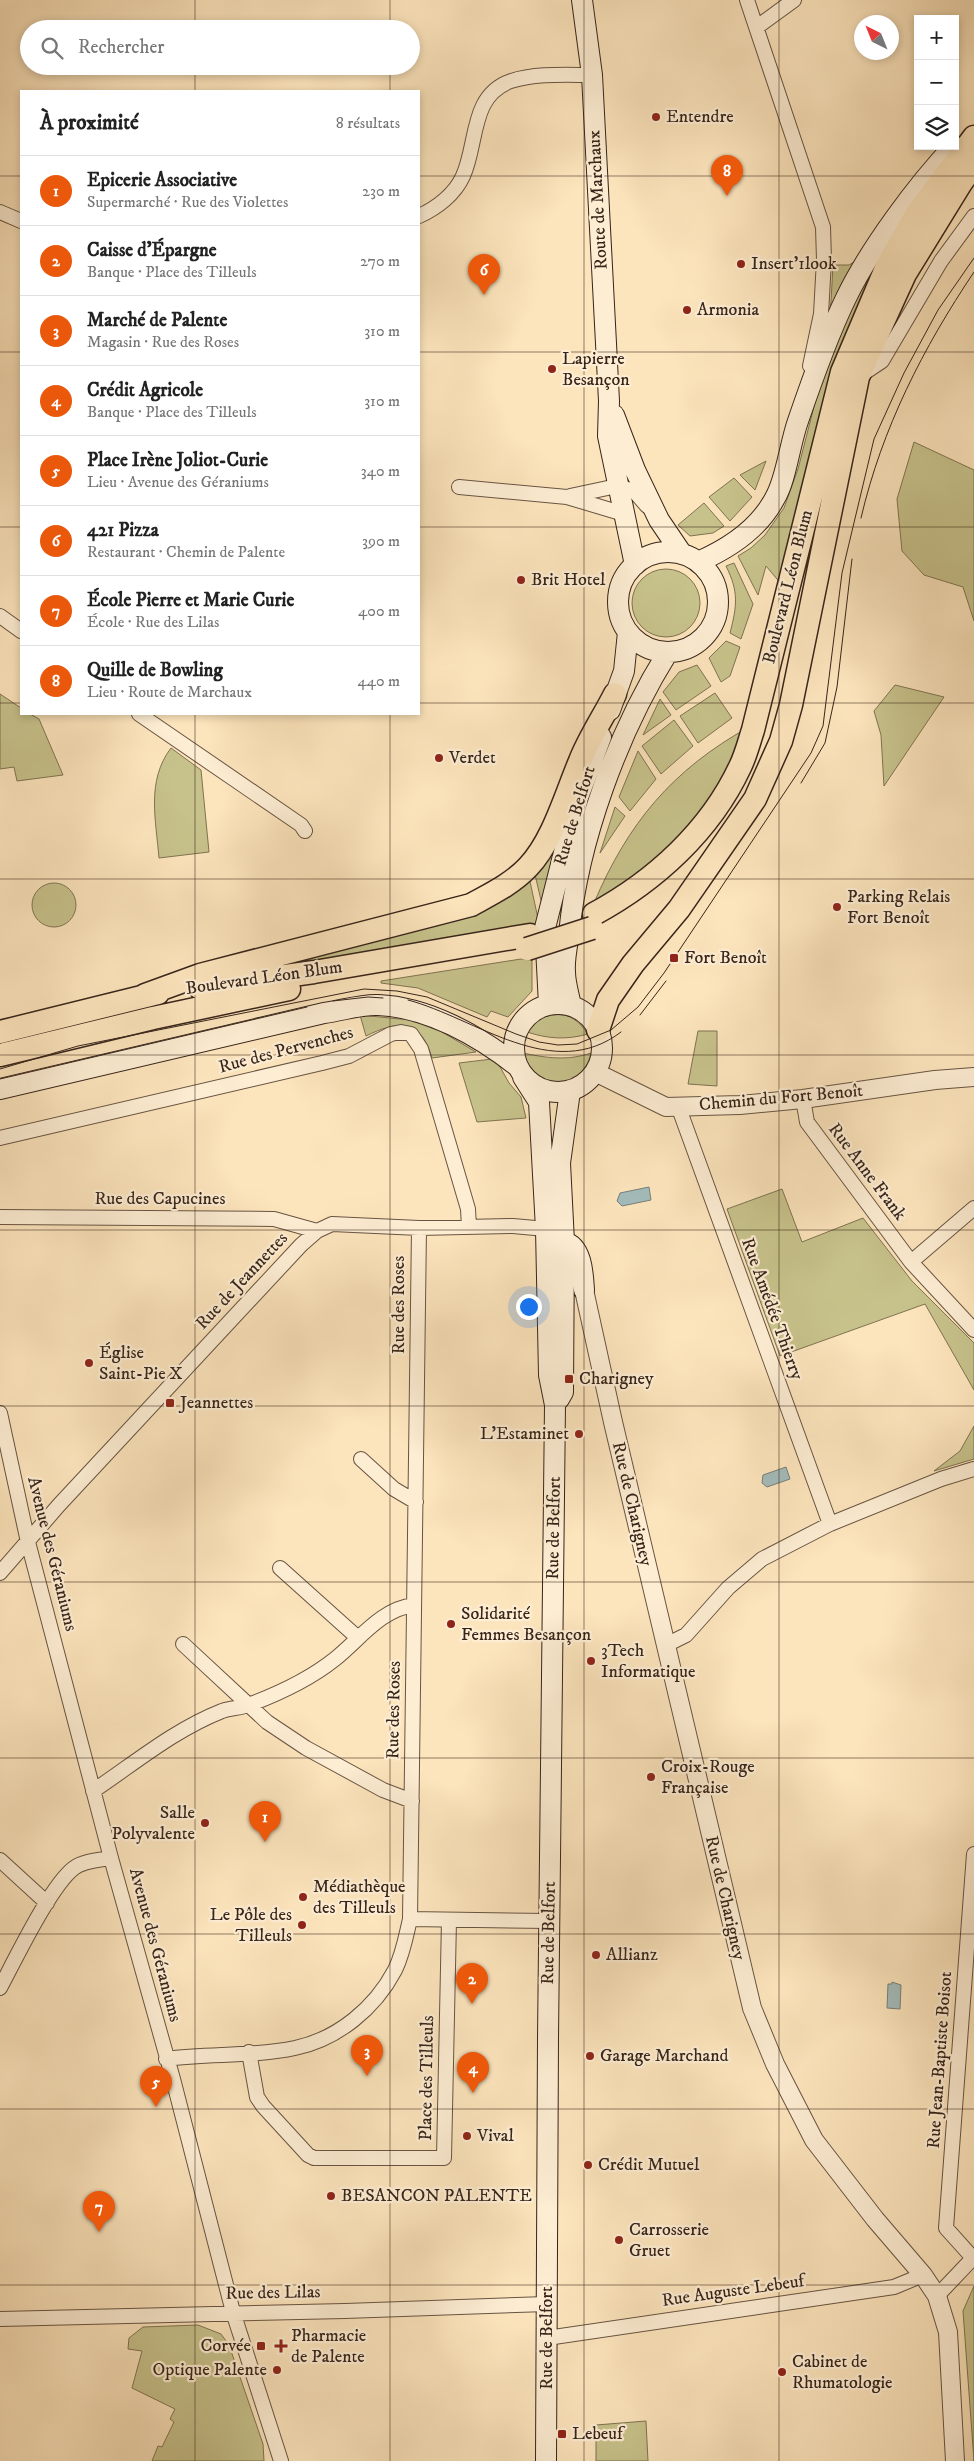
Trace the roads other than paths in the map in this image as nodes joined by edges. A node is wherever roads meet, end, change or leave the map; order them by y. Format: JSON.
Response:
{"nodes":[{"id":1,"x":582,"y":0,"type":"edge"},
{"id":2,"x":747,"y":0,"type":"edge"},
{"id":3,"x":794,"y":0,"type":"edge"},
{"id":4,"x":757,"y":27,"type":"junction"},
{"id":5,"x":592,"y":75,"type":"junction"},
{"id":6,"x":974,"y":125,"type":"edge"},
{"id":7,"x":974,"y":137,"type":"edge"},
{"id":8,"x":959,"y":140,"type":"edge"},
{"id":9,"x":949,"y":150,"type":"edge"},
{"id":10,"x":974,"y":165,"type":"edge"},
{"id":11,"x":0,"y":212,"type":"edge"},
{"id":12,"x":420,"y":216,"type":"edge"},
{"id":13,"x":974,"y":216,"type":"edge"},
{"id":14,"x":20,"y":221,"type":"edge"},
{"id":15,"x":858,"y":377,"type":"junction"},
{"id":16,"x":609,"y":401,"type":"junction"},
{"id":17,"x":797,"y":423,"type":"junction"},
{"id":18,"x":617,"y":486,"type":"junction"},
{"id":19,"x":459,"y":487,"type":"dead end"},
{"id":20,"x":566,"y":497,"type":"junction"},
{"id":21,"x":624,"y":514,"type":"junction"},
{"id":22,"x":659,"y":520,"type":"junction"},
{"id":23,"x":690,"y":558,"type":"junction"},
{"id":24,"x":635,"y":565,"type":"junction"},
{"id":25,"x":0,"y":616,"type":"edge"},
{"id":26,"x":20,"y":630,"type":"edge"},
{"id":27,"x":628,"y":632,"type":"junction"},
{"id":28,"x":668,"y":652,"type":"junction"},
{"id":29,"x":615,"y":694,"type":"junction"},
{"id":30,"x":140,"y":715,"type":"edge"},
{"id":31,"x":305,"y":831,"type":"dead end"},
{"id":32,"x":593,"y":921,"type":"junction"},
{"id":33,"x":529,"y":942,"type":"junction"},
{"id":34,"x":145,"y":995,"type":"junction"},
{"id":35,"x":549,"y":1005,"type":"junction"},
{"id":36,"x":571,"y":1006,"type":"junction"},
{"id":37,"x":598,"y":1030,"type":"junction"},
{"id":38,"x":0,"y":1032,"type":"edge"},
{"id":39,"x":0,"y":1055,"type":"edge"},
{"id":40,"x":520,"y":1072,"type":"junction"},
{"id":41,"x":595,"y":1072,"type":"junction"},
{"id":42,"x":974,"y":1077,"type":"edge"},
{"id":43,"x":0,"y":1089,"type":"edge"},
{"id":44,"x":570,"y":1091,"type":"junction"},
{"id":45,"x":803,"y":1099,"type":"junction"},
{"id":46,"x":681,"y":1106,"type":"junction"},
{"id":47,"x":0,"y":1138,"type":"edge"},
{"id":48,"x":974,"y":1208,"type":"edge"},
{"id":49,"x":0,"y":1217,"type":"edge"},
{"id":50,"x":469,"y":1227,"type":"junction"},
{"id":51,"x":419,"y":1228,"type":"junction"},
{"id":52,"x":546,"y":1230,"type":"junction"},
{"id":53,"x":317,"y":1231,"type":"junction"},
{"id":54,"x":564,"y":1242,"type":"junction"},
{"id":55,"x":911,"y":1262,"type":"junction"},
{"id":56,"x":584,"y":1290,"type":"joint"},
{"id":57,"x":563,"y":1291,"type":"junction"},
{"id":58,"x":974,"y":1330,"type":"edge"},
{"id":59,"x":555,"y":1405,"type":"junction"},
{"id":60,"x":0,"y":1412,"type":"edge"},
{"id":61,"x":361,"y":1459,"type":"dead end"},
{"id":62,"x":974,"y":1469,"type":"edge"},
{"id":63,"x":416,"y":1502,"type":"junction"},
{"id":64,"x":830,"y":1524,"type":"junction"},
{"id":65,"x":28,"y":1542,"type":"junction"},
{"id":66,"x":280,"y":1568,"type":"dead end"},
{"id":67,"x":0,"y":1573,"type":"edge"},
{"id":68,"x":414,"y":1605,"type":"junction"},
{"id":69,"x":358,"y":1638,"type":"junction"},
{"id":70,"x":183,"y":1644,"type":"dead end"},
{"id":71,"x":666,"y":1645,"type":"junction"},
{"id":72,"x":250,"y":1705,"type":"junction"},
{"id":73,"x":93,"y":1791,"type":"junction"},
{"id":74,"x":412,"y":1801,"type":"junction"},
{"id":75,"x":974,"y":1854,"type":"edge"},
{"id":76,"x":111,"y":1858,"type":"junction"},
{"id":77,"x":0,"y":1860,"type":"edge"},
{"id":78,"x":47,"y":1903,"type":"junction"},
{"id":79,"x":410,"y":1919,"type":"junction"},
{"id":80,"x":448,"y":1920,"type":"junction"},
{"id":81,"x":549,"y":1921,"type":"junction"},
{"id":82,"x":0,"y":1988,"type":"edge"},
{"id":83,"x":249,"y":2052,"type":"junction"},
{"id":84,"x":166,"y":2058,"type":"junction"},
{"id":85,"x":973,"y":2258,"type":"edge"},
{"id":86,"x":923,"y":2275,"type":"junction"},
{"id":87,"x":937,"y":2296,"type":"junction"},
{"id":88,"x":547,"y":2304,"type":"junction"},
{"id":89,"x":233,"y":2312,"type":"junction"},
{"id":90,"x":0,"y":2319,"type":"edge"},
{"id":91,"x":547,"y":2338,"type":"junction"},
{"id":92,"x":281,"y":2461,"type":"edge"},
{"id":93,"x":546,"y":2461,"type":"edge"},
{"id":94,"x":955,"y":2461,"type":"edge"}],
"edges":[{"from":1,"to":5,"type":"main road","name":"Route de Marchaux"},
{"from":2,"to":4,"type":"street"},
{"from":3,"to":4,"type":"street"},
{"from":4,"to":17,"type":"street"},
{"from":5,"to":12,"type":"street"},
{"from":5,"to":16,"type":"main road","name":"Route de Marchaux"},
{"from":6,"to":8,"type":"main road"},
{"from":7,"to":32,"type":"main road","name":"Boulevard Léon Blum"},
{"from":9,"to":17,"type":"main road"},
{"from":10,"to":15,"type":"main road"},
{"from":11,"to":14,"type":"street"},
{"from":13,"to":15,"type":"street"},
{"from":15,"to":32,"type":"main road","name":"Boulevard Léon Blum"},
{"from":15,"to":37,"type":"main road"},
{"from":16,"to":18,"type":"main road","name":"Route de Marchaux"},
{"from":16,"to":22,"type":"main road","name":"Route de Marchaux"},
{"from":17,"to":23,"type":"main road"},
{"from":18,"to":20,"type":"street"},
{"from":18,"to":21,"type":"main road","name":"Route de Marchaux"},
{"from":18,"to":22,"type":"street"},
{"from":19,"to":20,"type":"street"},
{"from":20,"to":21,"type":"street"},
{"from":21,"to":24,"type":"main road","name":"Route de Marchaux"},
{"from":22,"to":23,"type":"main road","name":"Route de Marchaux"},
{"from":23,"to":24,"type":"main road"},
{"from":23,"to":28,"type":"main road"},
{"from":24,"to":27,"type":"main road"},
{"from":25,"to":26,"type":"street"},
{"from":27,"to":28,"type":"main road"},
{"from":27,"to":29,"type":"main road","name":"Rue de Belfort"},
{"from":28,"to":36,"type":"main road","name":"Rue de Belfort"},
{"from":29,"to":34,"type":"main road"},
{"from":29,"to":35,"type":"main road","name":"Rue de Belfort"},
{"from":30,"to":31,"type":"street"},
{"from":32,"to":33,"type":"main road"},
{"from":33,"to":34,"type":"main road","name":"Boulevard Léon Blum"},
{"from":33,"to":39,"type":"main road","name":"Boulevard Léon Blum"},
{"from":34,"to":38,"type":"main road","name":"Boulevard Léon Blum"},
{"from":35,"to":36,"type":"main road"},
{"from":35,"to":40,"type":"main road"},
{"from":36,"to":37,"type":"main road"},
{"from":37,"to":41,"type":"main road"},
{"from":40,"to":43,"type":"main road"},
{"from":40,"to":44,"type":"main road"},
{"from":40,"to":52,"type":"main road","name":"Rue de Belfort"},
{"from":41,"to":44,"type":"main road"},
{"from":41,"to":46,"type":"street","name":"Chemin du Fort Benoît"},
{"from":42,"to":45,"type":"street","name":"Chemin du Fort Benoît"},
{"from":44,"to":54,"type":"main road","name":"Rue de Belfort"},
{"from":45,"to":46,"type":"street","name":"Chemin du Fort Benoît"},
{"from":45,"to":55,"type":"street","name":"Rue Anne Frank"},
{"from":46,"to":64,"type":"street","name":"Rue Amédée Thierry"},
{"from":47,"to":50,"type":"street","name":"Rue des Pervenches"},
{"from":48,"to":55,"type":"street"},
{"from":49,"to":53,"type":"street","name":"Rue des Capucines"},
{"from":50,"to":51,"type":"street","name":"Rue de Jeannettes"},
{"from":50,"to":52,"type":"street","name":"Rue de Jeannettes"},
{"from":51,"to":53,"type":"street","name":"Rue de Jeannettes"},
{"from":51,"to":63,"type":"street","name":"Rue des Roses"},
{"from":52,"to":57,"type":"main road"},
{"from":52,"to":59,"type":"main road","name":"Rue de Belfort"},
{"from":53,"to":65,"type":"street","name":"Rue de Jeannettes"},
{"from":54,"to":56,"type":"main road"},
{"from":54,"to":57,"type":"main road","name":"Rue de Belfort"},
{"from":55,"to":58,"type":"street","name":"Rue Anne Frank"},
{"from":56,"to":71,"type":"street","name":"Rue de Charigney"},
{"from":57,"to":59,"type":"main road","name":"Rue de Belfort"},
{"from":59,"to":81,"type":"main road","name":"Rue de Belfort"},
{"from":60,"to":65,"type":"street","name":"Avenue des Géraniums"},
{"from":61,"to":63,"type":"street"},
{"from":62,"to":64,"type":"street"},
{"from":63,"to":68,"type":"street","name":"Rue des Roses"},
{"from":64,"to":71,"type":"street"},
{"from":65,"to":67,"type":"street","name":"Rue de Jeannettes"},
{"from":65,"to":73,"type":"street","name":"Avenue des Géraniums"},
{"from":66,"to":69,"type":"street"},
{"from":68,"to":69,"type":"street"},
{"from":68,"to":74,"type":"street","name":"Rue des Roses"},
{"from":69,"to":72,"type":"street"},
{"from":70,"to":72,"type":"street"},
{"from":71,"to":86,"type":"street","name":"Rue de Charigney"},
{"from":72,"to":73,"type":"street"},
{"from":72,"to":74,"type":"street"},
{"from":73,"to":76,"type":"street","name":"Avenue des Géraniums"},
{"from":74,"to":79,"type":"street","name":"Rue des Roses"},
{"from":75,"to":85,"type":"street","name":"Rue Jean-Baptiste Boisot"},
{"from":76,"to":78,"type":"street"},
{"from":76,"to":84,"type":"street","name":"Avenue des Géraniums"},
{"from":77,"to":78,"type":"street"},
{"from":78,"to":82,"type":"street"},
{"from":79,"to":80,"type":"street"},
{"from":79,"to":83,"type":"street","name":"Rue des Roses"},
{"from":80,"to":81,"type":"street"},
{"from":80,"to":83,"type":"street","name":"Place des Tilleuls"},
{"from":81,"to":88,"type":"main road","name":"Rue de Belfort"},
{"from":83,"to":84,"type":"street","name":"Rue des Roses"},
{"from":84,"to":89,"type":"street","name":"Avenue des Géraniums"},
{"from":85,"to":87,"type":"street"},
{"from":86,"to":87,"type":"street","name":"Rue de Charigney"},
{"from":86,"to":91,"type":"street","name":"Rue Auguste Lebeuf"},
{"from":87,"to":94,"type":"street","name":"Rue de Charigney"},
{"from":88,"to":89,"type":"street","name":"Rue des Lilas"},
{"from":88,"to":91,"type":"main road","name":"Rue de Belfort"},
{"from":89,"to":90,"type":"street","name":"Rue des Lilas"},
{"from":89,"to":92,"type":"street","name":"Avenue des Géraniums"},
{"from":91,"to":93,"type":"main road","name":"Rue de Belfort"}]}
